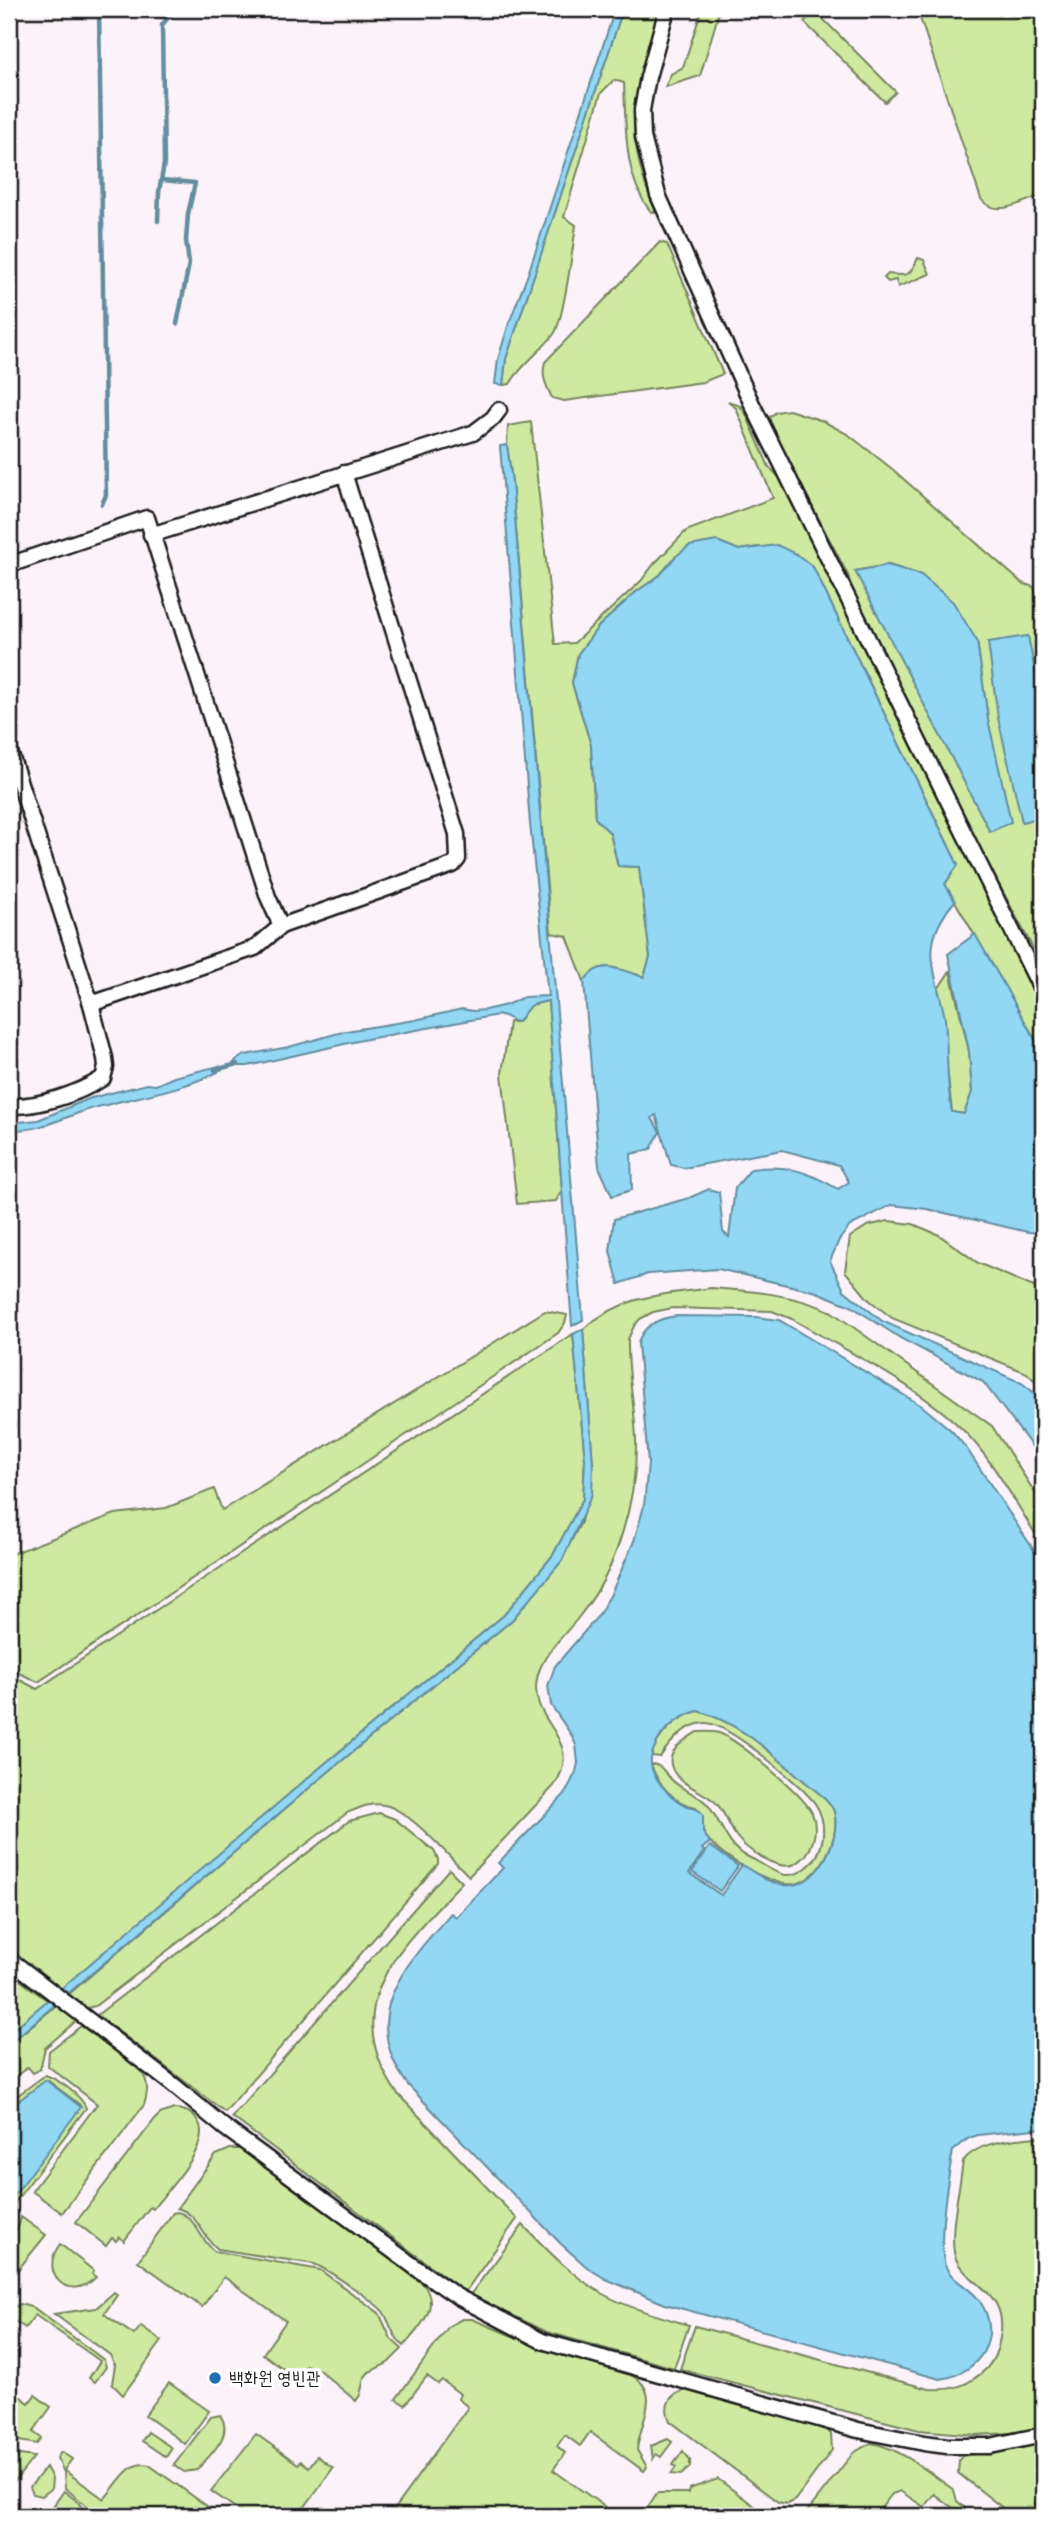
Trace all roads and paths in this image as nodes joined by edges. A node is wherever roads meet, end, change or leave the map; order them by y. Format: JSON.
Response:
{"nodes":[{"id":1,"x":667,"y":9,"type":"edge"},
{"id":2,"x":499,"y":410,"type":"dead end"},
{"id":3,"x":344,"y":473,"type":"junction"},
{"id":4,"x":151,"y":535,"type":"junction"},
{"id":5,"x":9,"y":565,"type":"edge"},
{"id":6,"x":9,"y":749,"type":"edge"},
{"id":7,"x":281,"y":926,"type":"junction"},
{"id":8,"x":1043,"y":993,"type":"edge"},
{"id":9,"x":91,"y":1004,"type":"junction"},
{"id":10,"x":9,"y":1106,"type":"edge"},
{"id":11,"x":9,"y":1959,"type":"edge"},
{"id":12,"x":1043,"y":2435,"type":"edge"}],
"edges":[{"from":1,"to":8,"type":"street"},
{"from":2,"to":3,"type":"street"},
{"from":3,"to":4,"type":"street"},
{"from":3,"to":7,"type":"street"},
{"from":4,"to":5,"type":"street"},
{"from":4,"to":7,"type":"street"},
{"from":6,"to":9,"type":"street"},
{"from":7,"to":9,"type":"street"},
{"from":9,"to":10,"type":"street"},
{"from":11,"to":12,"type":"street"}]}
